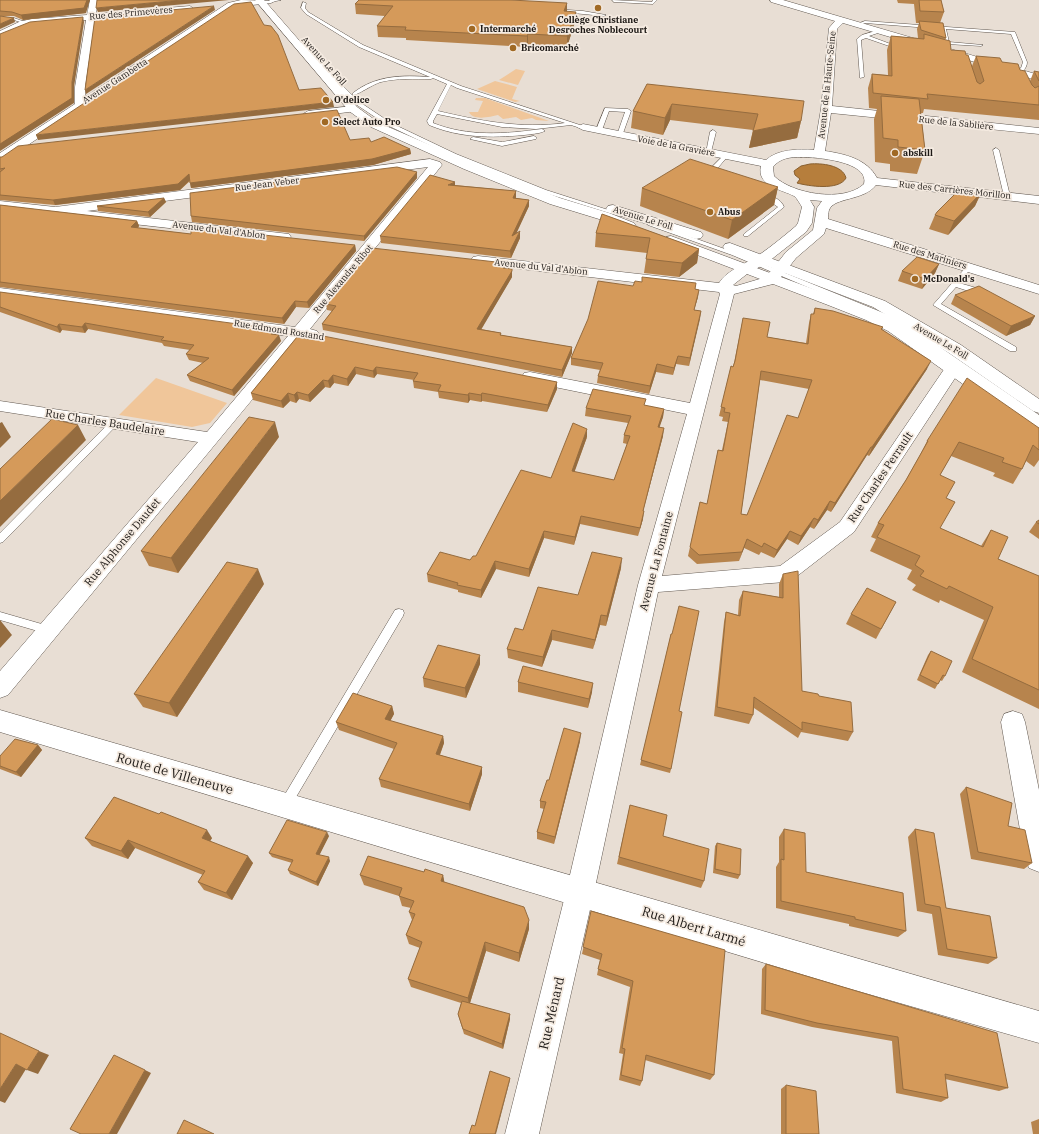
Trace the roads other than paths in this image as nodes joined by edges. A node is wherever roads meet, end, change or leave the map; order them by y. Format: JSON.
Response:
{"nodes":[{"id":1,"x":94,"y":0,"type":"edge"},
{"id":2,"x":614,"y":0,"type":"edge"},
{"id":3,"x":654,"y":0,"type":"edge"},
{"id":4,"x":774,"y":0,"type":"edge"},
{"id":5,"x":265,"y":1,"type":"edge"},
{"id":6,"x":304,"y":2,"type":"edge"},
{"id":7,"x":231,"y":5,"type":"junction"},
{"id":8,"x":213,"y":7,"type":"edge"},
{"id":9,"x":198,"y":8,"type":"edge"},
{"id":10,"x":545,"y":10,"type":"edge"},
{"id":11,"x":604,"y":15,"type":"dead end"},
{"id":12,"x":92,"y":17,"type":"junction"},
{"id":13,"x":0,"y":18,"type":"edge"},
{"id":14,"x":841,"y":20,"type":"junction"},
{"id":15,"x":29,"y":22,"type":"junction"},
{"id":16,"x":861,"y":24,"type":"junction"},
{"id":17,"x":947,"y":28,"type":"junction"},
{"id":18,"x":879,"y":31,"type":"junction"},
{"id":19,"x":0,"y":35,"type":"edge"},
{"id":20,"x":864,"y":36,"type":"junction"},
{"id":21,"x":295,"y":41,"type":"junction"},
{"id":22,"x":981,"y":45,"type":"dead end"},
{"id":23,"x":894,"y":46,"type":"edge"},
{"id":24,"x":1021,"y":75,"type":"junction"},
{"id":25,"x":862,"y":77,"type":"dead end"},
{"id":26,"x":1039,"y":78,"type":"edge"},
{"id":27,"x":440,"y":79,"type":"junction"},
{"id":28,"x":450,"y":83,"type":"junction"},
{"id":29,"x":355,"y":94,"type":"junction"},
{"id":30,"x":80,"y":104,"type":"junction"},
{"id":31,"x":353,"y":109,"type":"junction"},
{"id":32,"x":826,"y":109,"type":"junction"},
{"id":33,"x":435,"y":112,"type":"junction"},
{"id":34,"x":298,"y":115,"type":"edge"},
{"id":35,"x":571,"y":124,"type":"junction"},
{"id":36,"x":554,"y":127,"type":"junction"},
{"id":37,"x":583,"y":127,"type":"joint"},
{"id":38,"x":441,"y":128,"type":"junction"},
{"id":39,"x":599,"y":130,"type":"junction"},
{"id":40,"x":1039,"y":131,"type":"edge"},
{"id":41,"x":713,"y":132,"type":"dead end"},
{"id":42,"x":620,"y":135,"type":"junction"},
{"id":43,"x":44,"y":144,"type":"edge"},
{"id":44,"x":16,"y":147,"type":"junction"},
{"id":45,"x":996,"y":150,"type":"dead end"},
{"id":46,"x":708,"y":152,"type":"junction"},
{"id":47,"x":819,"y":154,"type":"junction"},
{"id":48,"x":725,"y":156,"type":"junction"},
{"id":49,"x":0,"y":158,"type":"edge"},
{"id":50,"x":430,"y":163,"type":"joint"},
{"id":51,"x":768,"y":164,"type":"junction"},
{"id":52,"x":726,"y":177,"type":"edge"},
{"id":53,"x":871,"y":181,"type":"junction"},
{"id":54,"x":760,"y":193,"type":"edge"},
{"id":55,"x":800,"y":194,"type":"junction"},
{"id":56,"x":1007,"y":196,"type":"junction"},
{"id":57,"x":836,"y":198,"type":"junction"},
{"id":58,"x":1039,"y":200,"type":"edge"},
{"id":59,"x":0,"y":205,"type":"edge"},
{"id":60,"x":56,"y":211,"type":"junction"},
{"id":61,"x":822,"y":222,"type":"junction"},
{"id":62,"x":746,"y":235,"type":"dead end"},
{"id":63,"x":294,"y":239,"type":"edge"},
{"id":64,"x":467,"y":259,"type":"edge"},
{"id":65,"x":755,"y":264,"type":"junction"},
{"id":66,"x":969,"y":267,"type":"junction"},
{"id":67,"x":777,"y":273,"type":"junction"},
{"id":68,"x":955,"y":284,"type":"junction"},
{"id":69,"x":724,"y":288,"type":"junction"},
{"id":70,"x":1039,"y":290,"type":"edge"},
{"id":71,"x":0,"y":292,"type":"edge"},
{"id":72,"x":991,"y":296,"type":"edge"},
{"id":73,"x":300,"y":332,"type":"junction"},
{"id":74,"x":323,"y":336,"type":"edge"},
{"id":75,"x":1013,"y":349,"type":"dead end"},
{"id":76,"x":953,"y":369,"type":"junction"},
{"id":77,"x":518,"y":375,"type":"edge"},
{"id":78,"x":245,"y":398,"type":"joint"},
{"id":79,"x":0,"y":406,"type":"edge"},
{"id":80,"x":1039,"y":407,"type":"edge"},
{"id":81,"x":697,"y":410,"type":"junction"},
{"id":82,"x":1039,"y":419,"type":"edge"},
{"id":83,"x":113,"y":424,"type":"junction"},
{"id":84,"x":1039,"y":429,"type":"edge"},
{"id":85,"x":209,"y":438,"type":"junction"},
{"id":86,"x":0,"y":539,"type":"edge"},
{"id":87,"x":649,"y":585,"type":"junction"},
{"id":88,"x":399,"y":613,"type":"dead end"},
{"id":89,"x":0,"y":616,"type":"edge"},
{"id":90,"x":48,"y":630,"type":"junction"},
{"id":91,"x":0,"y":688,"type":"edge"},
{"id":92,"x":0,"y":721,"type":"edge"},
{"id":93,"x":1013,"y":722,"type":"dead end"},
{"id":94,"x":285,"y":805,"type":"junction"},
{"id":95,"x":350,"y":824,"type":"joint"},
{"id":96,"x":1039,"y":858,"type":"edge"},
{"id":97,"x":580,"y":892,"type":"junction"},
{"id":98,"x":1039,"y":1027,"type":"edge"},
{"id":99,"x":522,"y":1134,"type":"edge"}],
"edges":[{"from":1,"to":12,"type":"street"},
{"from":2,"to":3,"type":"lane"},
{"from":4,"to":14,"type":"street"},
{"from":5,"to":7,"type":"street"},
{"from":5,"to":21,"type":"main road","name":"Avenue Le Foll"},
{"from":5,"to":29,"type":"main road","name":"Avenue Le Foll"},
{"from":6,"to":27,"type":"lane"},
{"from":7,"to":8,"type":"street"},
{"from":7,"to":30,"type":"street","name":"Avenue Gambetta"},
{"from":9,"to":12,"type":"street","name":"Rue des Primevères"},
{"from":10,"to":11,"type":"lane"},
{"from":12,"to":15,"type":"street","name":"Rue des Primevères"},
{"from":12,"to":30,"type":"street"},
{"from":13,"to":15,"type":"lane"},
{"from":14,"to":16,"type":"street"},
{"from":14,"to":32,"type":"street","name":"Avenue de la Haute-Seine"},
{"from":15,"to":19,"type":"street"},
{"from":16,"to":17,"type":"lane"},
{"from":16,"to":18,"type":"street"},
{"from":17,"to":22,"type":"lane"},
{"from":17,"to":24,"type":"lane"},
{"from":18,"to":20,"type":"lane"},
{"from":18,"to":24,"type":"street"},
{"from":20,"to":23,"type":"lane"},
{"from":20,"to":25,"type":"lane"},
{"from":21,"to":31,"type":"main road","name":"Avenue Le Foll"},
{"from":21,"to":65,"type":"lane","name":"Avenue Le Foll"},
{"from":24,"to":26,"type":"street"},
{"from":27,"to":28,"type":"lane"},
{"from":27,"to":29,"type":"lane"},
{"from":28,"to":33,"type":"lane"},
{"from":28,"to":35,"type":"lane"},
{"from":29,"to":65,"type":"main road","name":"Avenue Le Foll"},
{"from":30,"to":44,"type":"street","name":"Avenue Gambetta"},
{"from":31,"to":34,"type":"street"},
{"from":31,"to":65,"type":"main road","name":"Avenue Le Foll"},
{"from":32,"to":40,"type":"street","name":"Rue de la Sablière"},
{"from":32,"to":47,"type":"street","name":"Avenue de la Haute-Seine"},
{"from":33,"to":36,"type":"lane"},
{"from":33,"to":38,"type":"lane"},
{"from":35,"to":36,"type":"lane"},
{"from":35,"to":37,"type":"lane"},
{"from":36,"to":38,"type":"lane"},
{"from":36,"to":38,"type":"lane"},
{"from":37,"to":39,"type":"street","name":"Voie de la Gravière"},
{"from":39,"to":42,"type":"street","name":"Voie de la Gravière"},
{"from":39,"to":42,"type":"lane"},
{"from":41,"to":46,"type":"lane"},
{"from":42,"to":46,"type":"street","name":"Voie de la Gravière"},
{"from":43,"to":44,"type":"street"},
{"from":44,"to":49,"type":"street","name":"Avenue Gambetta"},
{"from":45,"to":56,"type":"lane"},
{"from":46,"to":48,"type":"street","name":"Voie de la Gravière"},
{"from":47,"to":51,"type":"street","name":"Avenue de la Haute-Seine"},
{"from":47,"to":53,"type":"street","name":"Avenue de la Haute-Seine"},
{"from":48,"to":51,"type":"street","name":"Voie de la Gravière"},
{"from":48,"to":52,"type":"lane"},
{"from":50,"to":60,"type":"street","name":"Rue Jean Veber"},
{"from":50,"to":73,"type":"street","name":"Rue Alexandre Ribot"},
{"from":51,"to":55,"type":"street"},
{"from":53,"to":56,"type":"street","name":"Rue des Carrières Morillon"},
{"from":53,"to":57,"type":"street"},
{"from":54,"to":62,"type":"lane"},
{"from":55,"to":57,"type":"street"},
{"from":55,"to":65,"type":"street"},
{"from":56,"to":58,"type":"street","name":"Rue des Carrières Morillon"},
{"from":57,"to":61,"type":"street"},
{"from":59,"to":60,"type":"street","name":"Avenue du Val d'Ablon"},
{"from":60,"to":63,"type":"street","name":"Avenue du Val d'Ablon"},
{"from":61,"to":66,"type":"street","name":"Rue des Mariniers"},
{"from":61,"to":67,"type":"street"},
{"from":64,"to":69,"type":"street","name":"Avenue du Val d'Ablon"},
{"from":65,"to":67,"type":"main road","name":"Avenue Le Foll"},
{"from":65,"to":67,"type":"main road","name":"Avenue Le Foll"},
{"from":65,"to":69,"type":"street"},
{"from":66,"to":68,"type":"lane"},
{"from":66,"to":70,"type":"street","name":"Rue des Mariniers"},
{"from":67,"to":69,"type":"street"},
{"from":67,"to":76,"type":"main road","name":"Avenue Le Foll"},
{"from":67,"to":80,"type":"main road","name":"Avenue Le Foll"},
{"from":67,"to":82,"type":"lane","name":"Avenue Le Foll"},
{"from":68,"to":72,"type":"lane"},
{"from":68,"to":75,"type":"lane"},
{"from":69,"to":81,"type":"street","name":"Avenue La Fontaine"},
{"from":71,"to":73,"type":"street","name":"Rue Edmond Rostand"},
{"from":73,"to":74,"type":"street","name":"Rue Edmond Rostand"},
{"from":73,"to":78,"type":"street","name":"Rue Alexandre Ribot"},
{"from":76,"to":84,"type":"main road","name":"Avenue Le Foll"},
{"from":76,"to":87,"type":"street","name":"Rue Charles Perrault"},
{"from":77,"to":81,"type":"street"},
{"from":78,"to":85,"type":"street","name":"Rue Alphonse Daudet"},
{"from":79,"to":83,"type":"street","name":"Rue Charles Baudelaire"},
{"from":81,"to":87,"type":"street","name":"Avenue La Fontaine"},
{"from":83,"to":85,"type":"street","name":"Rue Charles Baudelaire"},
{"from":83,"to":86,"type":"lane"},
{"from":85,"to":90,"type":"street","name":"Rue Alphonse Daudet"},
{"from":87,"to":97,"type":"street","name":"Avenue La Fontaine"},
{"from":88,"to":94,"type":"lane"},
{"from":89,"to":90,"type":"lane"},
{"from":90,"to":91,"type":"street","name":"Rue Alphonse Daudet"},
{"from":92,"to":94,"type":"main road","name":"Route de Villeneuve"},
{"from":93,"to":96,"type":"street"},
{"from":94,"to":95,"type":"main road","name":"Route de Villeneuve"},
{"from":95,"to":97,"type":"main road","name":"Rue Albert Larmé"},
{"from":97,"to":98,"type":"main road","name":"Rue Albert Larmé"},
{"from":97,"to":99,"type":"street","name":"Rue Ménard"}]}
